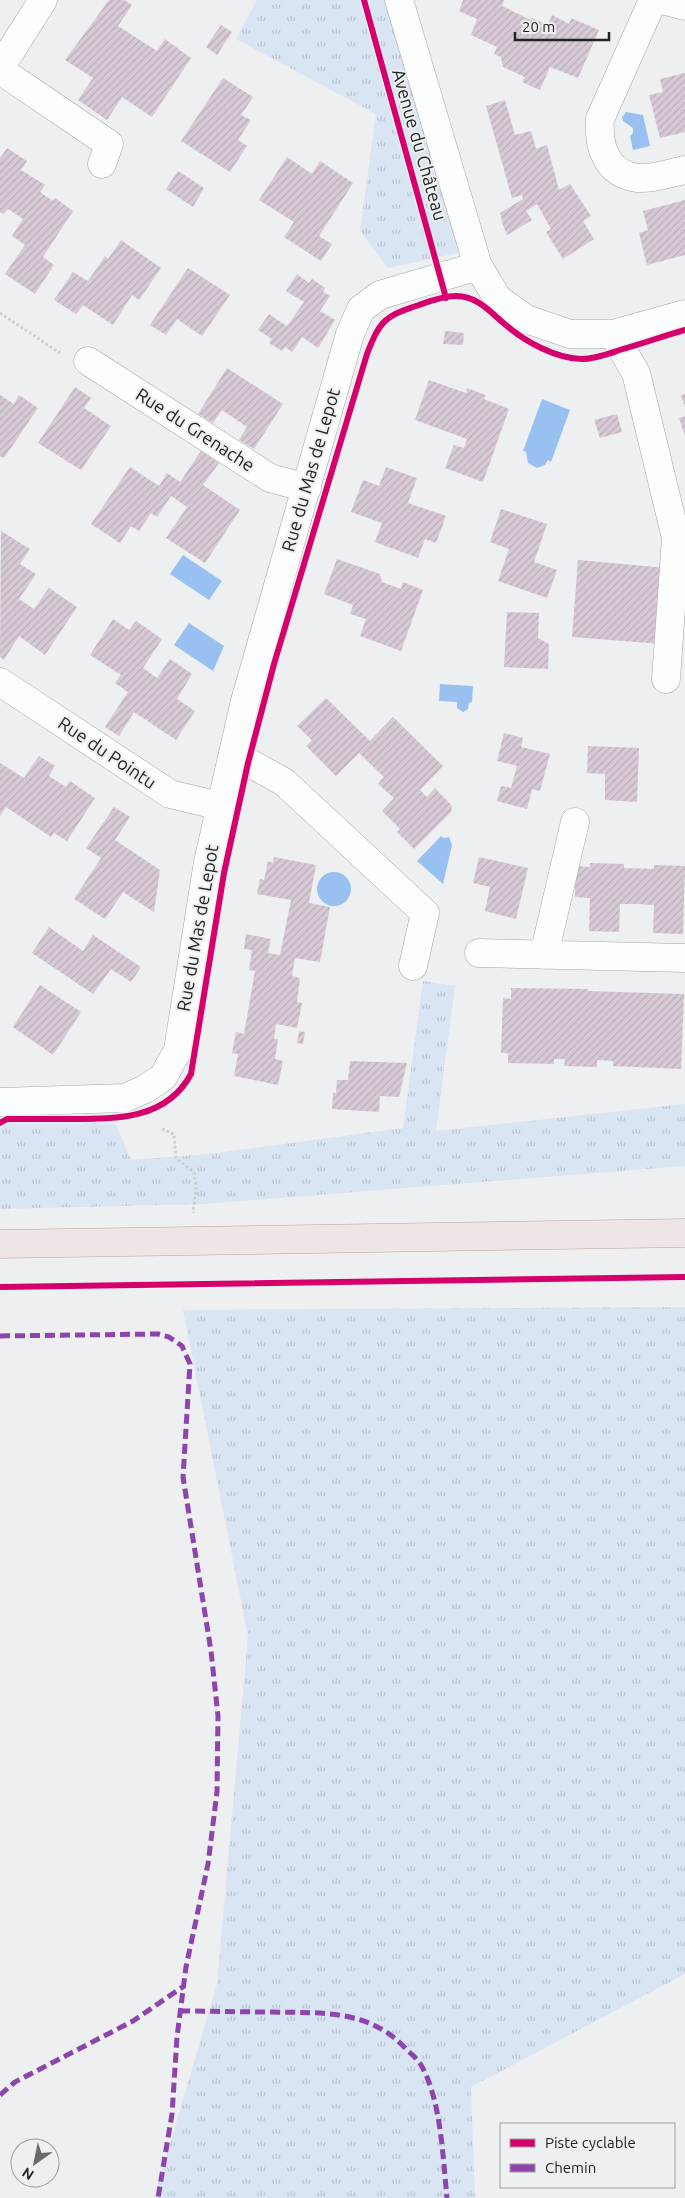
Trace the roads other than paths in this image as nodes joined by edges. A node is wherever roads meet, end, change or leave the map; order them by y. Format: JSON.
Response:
{"nodes":[{"id":1,"x":43,"y":0,"type":"edge"},
{"id":2,"x":399,"y":0,"type":"edge"},
{"id":3,"x":653,"y":0,"type":"edge"},
{"id":4,"x":662,"y":0,"type":"edge"},
{"id":5,"x":685,"y":6,"type":"edge"},
{"id":6,"x":0,"y":69,"type":"edge"},
{"id":7,"x":102,"y":164,"type":"dead end"},
{"id":8,"x":685,"y":170,"type":"edge"},
{"id":9,"x":478,"y":266,"type":"junction"},
{"id":10,"x":685,"y":314,"type":"edge"},
{"id":11,"x":613,"y":334,"type":"junction"},
{"id":12,"x":88,"y":361,"type":"road end"},
{"id":13,"x":307,"y":488,"type":"junction"},
{"id":14,"x":666,"y":679,"type":"dead end"},
{"id":15,"x":0,"y":682,"type":"edge"},
{"id":16,"x":233,"y":754,"type":"junction"},
{"id":17,"x":220,"y":806,"type":"junction"},
{"id":18,"x":575,"y":822,"type":"dead end"},
{"id":19,"x":479,"y":953,"type":"dead end"},
{"id":20,"x":544,"y":955,"type":"junction"},
{"id":21,"x":685,"y":958,"type":"edge"},
{"id":22,"x":414,"y":966,"type":"dead end"},
{"id":23,"x":0,"y":1102,"type":"edge"},
{"id":24,"x":685,"y":1233,"type":"edge"},
{"id":25,"x":0,"y":1244,"type":"edge"}],
"edges":[{"from":1,"to":6,"type":"street"},
{"from":2,"to":9,"type":"street","name":"Avenue du Château"},
{"from":3,"to":8,"type":"street"},
{"from":4,"to":5,"type":"street"},
{"from":6,"to":7,"type":"street"},
{"from":9,"to":11,"type":"street","name":"Avenue du Château"},
{"from":9,"to":13,"type":"street","name":"Rue du Mas de Lepot"},
{"from":10,"to":11,"type":"street","name":"Avenue du Château"},
{"from":11,"to":14,"type":"street"},
{"from":12,"to":13,"type":"street","name":"Rue du Grenache"},
{"from":13,"to":16,"type":"street","name":"Rue du Mas de Lepot"},
{"from":15,"to":17,"type":"street","name":"Rue du Pointu"},
{"from":16,"to":17,"type":"street","name":"Rue du Mas de Lepot"},
{"from":16,"to":22,"type":"street"},
{"from":17,"to":23,"type":"street","name":"Rue du Mas de Lepot"},
{"from":18,"to":20,"type":"street"},
{"from":19,"to":20,"type":"street"},
{"from":20,"to":21,"type":"street"},
{"from":24,"to":25,"type":"main road"}]}
